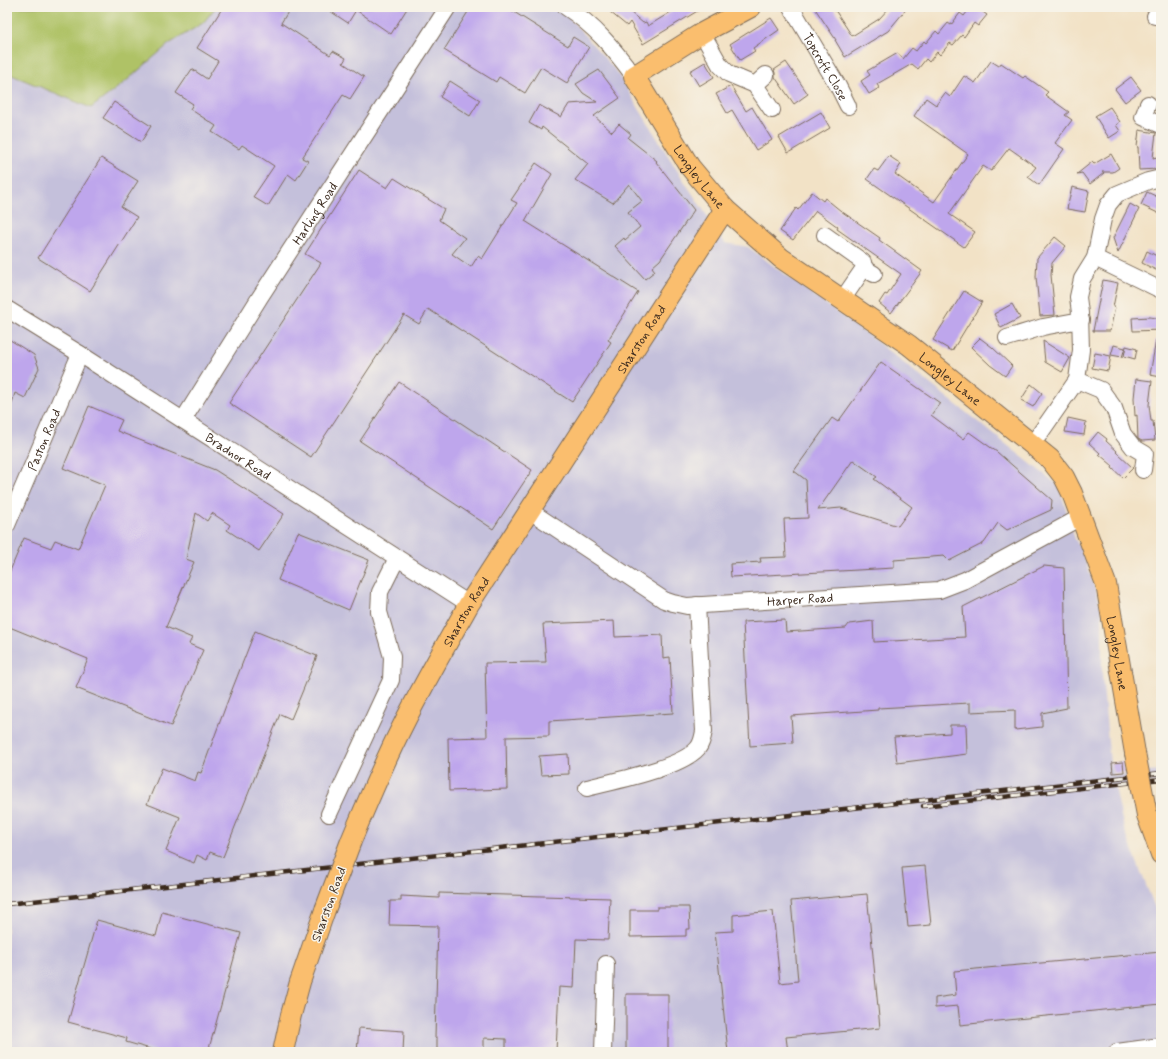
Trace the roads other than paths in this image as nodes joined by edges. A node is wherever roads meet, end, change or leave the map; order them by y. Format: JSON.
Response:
{"nodes":[{"id":1,"x":448,"y":7,"type":"edge"},
{"id":2,"x":566,"y":7,"type":"edge"},
{"id":3,"x":751,"y":7,"type":"edge"},
{"id":4,"x":791,"y":7,"type":"edge"},
{"id":5,"x":702,"y":33,"type":"junction"},
{"id":6,"x":634,"y":76,"type":"junction"},
{"id":7,"x":1148,"y":104,"type":"dead end"},
{"id":8,"x":848,"y":106,"type":"dead end"},
{"id":9,"x":772,"y":110,"type":"dead end"},
{"id":10,"x":1161,"y":125,"type":"edge"},
{"id":11,"x":1161,"y":178,"type":"edge"},
{"id":12,"x":726,"y":209,"type":"junction"},
{"id":13,"x":826,"y":236,"type":"dead end"},
{"id":14,"x":1095,"y":258,"type":"junction"},
{"id":15,"x":1161,"y":290,"type":"edge"},
{"id":16,"x":842,"y":300,"type":"junction"},
{"id":17,"x":7,"y":309,"type":"edge"},
{"id":18,"x":1080,"y":320,"type":"junction"},
{"id":19,"x":1007,"y":338,"type":"dead end"},
{"id":20,"x":80,"y":354,"type":"junction"},
{"id":21,"x":1077,"y":380,"type":"junction"},
{"id":22,"x":183,"y":420,"type":"junction"},
{"id":23,"x":1032,"y":445,"type":"junction"},
{"id":24,"x":1143,"y":470,"type":"dead end"},
{"id":25,"x":530,"y":511,"type":"junction"},
{"id":26,"x":1081,"y":518,"type":"junction"},
{"id":27,"x":7,"y":525,"type":"edge"},
{"id":28,"x":397,"y":558,"type":"junction"},
{"id":29,"x":470,"y":604,"type":"junction"},
{"id":30,"x":697,"y":605,"type":"junction"},
{"id":31,"x":587,"y":788,"type":"dead end"},
{"id":32,"x":329,"y":814,"type":"dead end"},
{"id":33,"x":1161,"y":854,"type":"edge"},
{"id":34,"x":606,"y":964,"type":"dead end"},
{"id":35,"x":1161,"y":1046,"type":"edge"},
{"id":36,"x":283,"y":1052,"type":"edge"},
{"id":37,"x":603,"y":1052,"type":"edge"},
{"id":38,"x":1117,"y":1052,"type":"edge"},
{"id":39,"x":1121,"y":1052,"type":"edge"}],
"edges":[{"from":1,"to":22,"type":"street","name":"Harling Road"},
{"from":2,"to":6,"type":"street","name":"Longley Lane"},
{"from":3,"to":5,"type":"main road"},
{"from":4,"to":8,"type":"street","name":"Topcroft Close"},
{"from":5,"to":6,"type":"main road"},
{"from":5,"to":9,"type":"street"},
{"from":6,"to":12,"type":"main road","name":"Longley Lane"},
{"from":7,"to":10,"type":"street"},
{"from":11,"to":14,"type":"street"},
{"from":12,"to":16,"type":"main road","name":"Longley Lane"},
{"from":12,"to":25,"type":"main road","name":"Sharston Road"},
{"from":13,"to":16,"type":"street"},
{"from":14,"to":15,"type":"street"},
{"from":14,"to":18,"type":"street"},
{"from":16,"to":23,"type":"main road","name":"Longley Lane"},
{"from":17,"to":20,"type":"street","name":"Bradnor Road"},
{"from":18,"to":19,"type":"street"},
{"from":18,"to":21,"type":"street"},
{"from":20,"to":22,"type":"street","name":"Bradnor Road"},
{"from":20,"to":27,"type":"street","name":"Paston Road"},
{"from":21,"to":23,"type":"street"},
{"from":21,"to":24,"type":"street"},
{"from":22,"to":28,"type":"street","name":"Bradnor Road"},
{"from":23,"to":26,"type":"main road","name":"Longley Lane"},
{"from":25,"to":29,"type":"main road","name":"Sharston Road"},
{"from":25,"to":30,"type":"street","name":"Harper Road"},
{"from":26,"to":30,"type":"street","name":"Harper Road"},
{"from":26,"to":33,"type":"main road","name":"Longley Lane","bridge":true},
{"from":28,"to":29,"type":"street","name":"Bradnor Road"},
{"from":28,"to":32,"type":"street"},
{"from":29,"to":36,"type":"main road","name":"Sharston Road","bridge":true},
{"from":30,"to":31,"type":"street"},
{"from":34,"to":37,"type":"street"},
{"from":35,"to":39,"type":"street"},
{"from":38,"to":39,"type":"street"}]}
